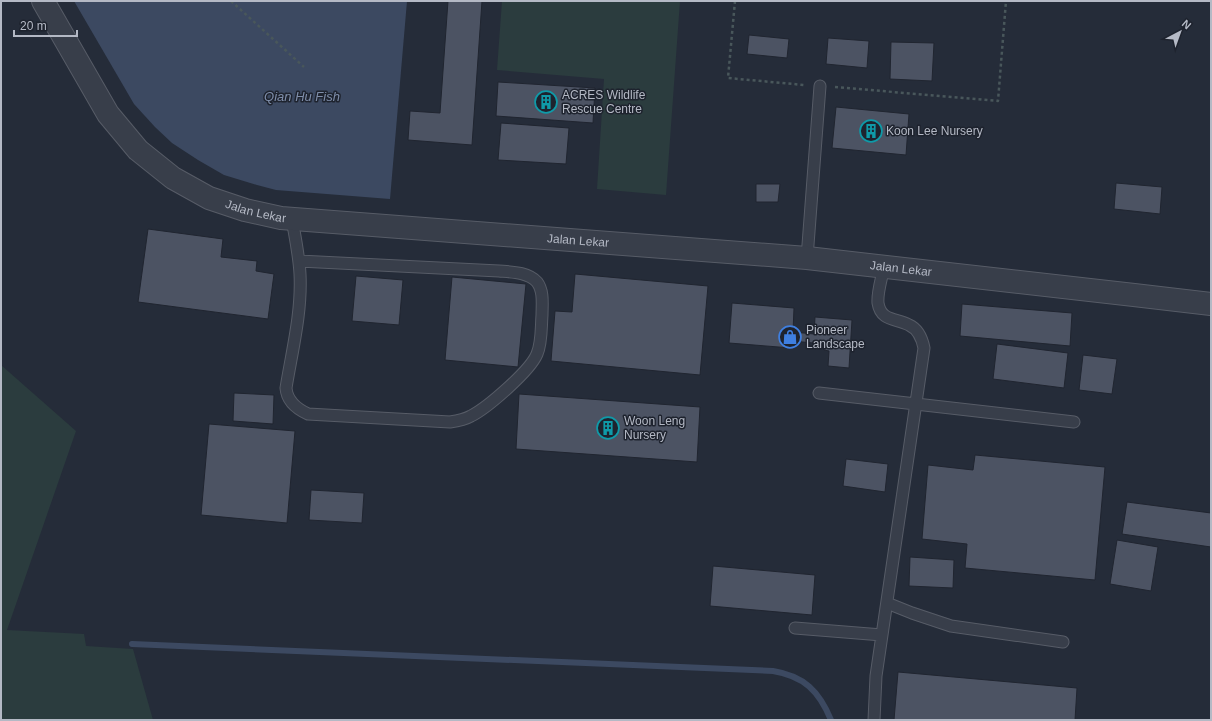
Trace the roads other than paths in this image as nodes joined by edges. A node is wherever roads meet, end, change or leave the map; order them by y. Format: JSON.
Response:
{"nodes":[{"id":1,"x":42,"y":1,"type":"edge"},
{"id":2,"x":820,"y":86,"type":"road end"},
{"id":3,"x":292,"y":219,"type":"junction"},
{"id":4,"x":807,"y":258,"type":"junction"},
{"id":5,"x":299,"y":261,"type":"junction"},
{"id":6,"x":884,"y":266,"type":"junction"},
{"id":7,"x":1211,"y":304,"type":"edge"},
{"id":8,"x":819,"y":393,"type":"dead end"},
{"id":9,"x":916,"y":404,"type":"junction"},
{"id":10,"x":1074,"y":422,"type":"dead end"},
{"id":11,"x":887,"y":602,"type":"junction"},
{"id":12,"x":795,"y":628,"type":"dead end"},
{"id":13,"x":882,"y":636,"type":"junction"},
{"id":14,"x":1063,"y":642,"type":"dead end"},
{"id":15,"x":874,"y":720,"type":"edge"}],
"edges":[{"from":1,"to":3,"type":"street","name":"Jalan Lekar"},
{"from":2,"to":4,"type":"lane"},
{"from":3,"to":4,"type":"street","name":"Jalan Lekar"},
{"from":3,"to":5,"type":"lane"},
{"from":4,"to":6,"type":"street","name":"Jalan Lekar"},
{"from":5,"to":5,"type":"lane"},
{"from":6,"to":7,"type":"street","name":"Jalan Lekar"},
{"from":6,"to":9,"type":"lane"},
{"from":8,"to":9,"type":"lane"},
{"from":9,"to":10,"type":"lane"},
{"from":9,"to":11,"type":"lane"},
{"from":11,"to":13,"type":"lane"},
{"from":11,"to":14,"type":"lane"},
{"from":12,"to":13,"type":"lane"},
{"from":13,"to":15,"type":"lane"}]}
